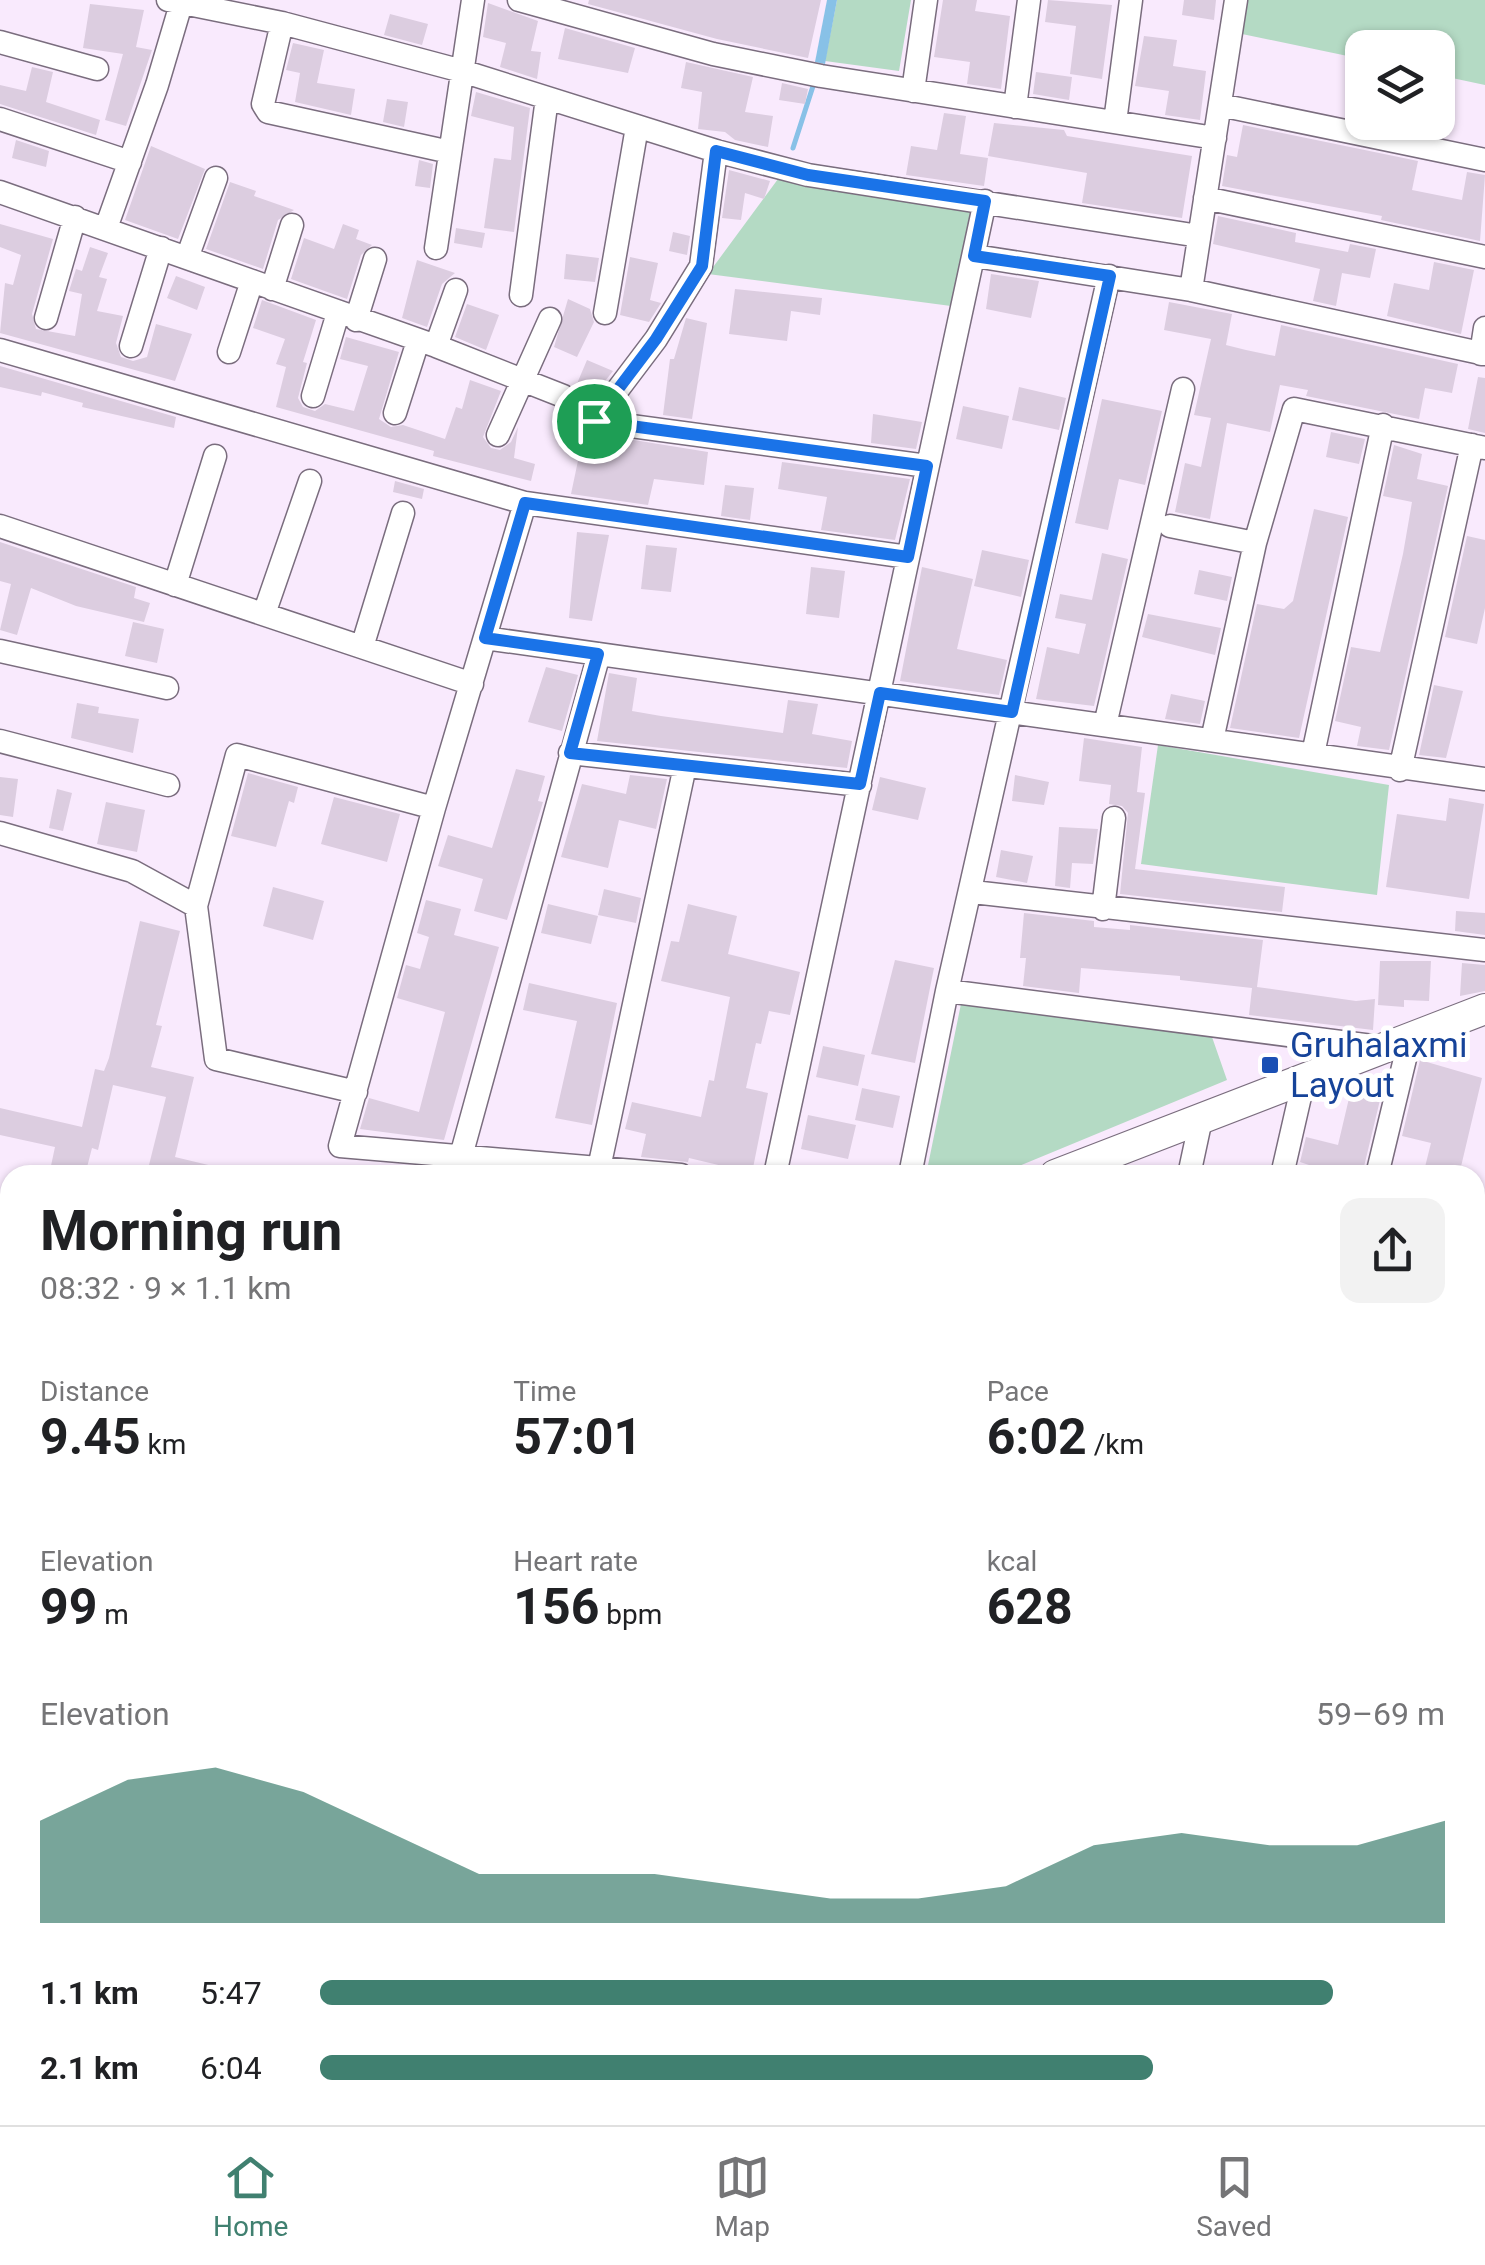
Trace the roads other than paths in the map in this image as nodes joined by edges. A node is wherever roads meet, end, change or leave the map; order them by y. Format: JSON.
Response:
{"nodes":[{"id":1,"x":473,"y":0,"type":"edge"},
{"id":2,"x":519,"y":0,"type":"edge"},
{"id":3,"x":926,"y":0,"type":"edge"},
{"id":4,"x":1030,"y":0,"type":"edge"},
{"id":5,"x":1131,"y":0,"type":"edge"},
{"id":6,"x":1236,"y":0,"type":"edge"},
{"id":7,"x":174,"y":2,"type":"edge"},
{"id":8,"x":282,"y":23,"type":"junction"},
{"id":9,"x":0,"y":42,"type":"edge"},
{"id":10,"x":97,"y":69,"type":"dead end"},
{"id":11,"x":462,"y":71,"type":"junction"},
{"id":12,"x":913,"y":91,"type":"junction"},
{"id":13,"x":547,"y":98,"type":"junction"},
{"id":14,"x":1220,"y":105,"type":"junction"},
{"id":15,"x":1014,"y":107,"type":"junction"},
{"id":16,"x":0,"y":120,"type":"edge"},
{"id":17,"x":1115,"y":122,"type":"junction"},
{"id":18,"x":637,"y":127,"type":"junction"},
{"id":19,"x":1215,"y":138,"type":"junction"},
{"id":20,"x":716,"y":151,"type":"junction"},
{"id":21,"x":450,"y":152,"type":"junction"},
{"id":22,"x":1485,"y":160,"type":"edge"},
{"id":23,"x":130,"y":162,"type":"junction"},
{"id":24,"x":216,"y":178,"type":"dead end"},
{"id":25,"x":0,"y":192,"type":"edge"},
{"id":26,"x":1206,"y":198,"type":"junction"},
{"id":27,"x":985,"y":201,"type":"junction"},
{"id":28,"x":75,"y":218,"type":"junction"},
{"id":29,"x":292,"y":226,"type":"dead end"},
{"id":30,"x":106,"y":228,"type":"junction"},
{"id":31,"x":1200,"y":236,"type":"junction"},
{"id":32,"x":161,"y":248,"type":"junction"},
{"id":33,"x":436,"y":248,"type":"dead end"},
{"id":34,"x":974,"y":256,"type":"junction"},
{"id":35,"x":1485,"y":256,"type":"edge"},
{"id":36,"x":187,"y":258,"type":"junction"},
{"id":37,"x":374,"y":259,"type":"dead end"},
{"id":38,"x":1110,"y":276,"type":"junction"},
{"id":39,"x":262,"y":285,"type":"junction"},
{"id":40,"x":456,"y":290,"type":"dead end"},
{"id":41,"x":1191,"y":290,"type":"junction"},
{"id":42,"x":522,"y":295,"type":"dead end"},
{"id":43,"x":605,"y":313,"type":"dead end"},
{"id":44,"x":347,"y":316,"type":"junction"},
{"id":45,"x":46,"y":318,"type":"dead end"},
{"id":46,"x":550,"y":319,"type":"dead end"},
{"id":47,"x":1485,"y":328,"type":"edge"},
{"id":48,"x":427,"y":343,"type":"junction"},
{"id":49,"x":131,"y":346,"type":"dead end"},
{"id":50,"x":0,"y":350,"type":"edge"},
{"id":51,"x":229,"y":352,"type":"dead end"},
{"id":52,"x":1483,"y":354,"type":"edge"},
{"id":53,"x":522,"y":382,"type":"junction"},
{"id":54,"x":1184,"y":390,"type":"dead end"},
{"id":55,"x":313,"y":396,"type":"dead end"},
{"id":56,"x":395,"y":413,"type":"dead end"},
{"id":57,"x":594,"y":421,"type":"junction"},
{"id":58,"x":1383,"y":425,"type":"junction"},
{"id":59,"x":498,"y":434,"type":"dead end"},
{"id":60,"x":1478,"y":446,"type":"edge"},
{"id":61,"x":215,"y":456,"type":"dead end"},
{"id":62,"x":927,"y":466,"type":"junction"},
{"id":63,"x":310,"y":480,"type":"dead end"},
{"id":64,"x":525,"y":503,"type":"junction"},
{"id":65,"x":403,"y":513,"type":"dead end"},
{"id":66,"x":0,"y":526,"type":"edge"},
{"id":67,"x":1170,"y":526,"type":"dead end"},
{"id":68,"x":1256,"y":542,"type":"junction"},
{"id":69,"x":908,"y":557,"type":"junction"},
{"id":70,"x":175,"y":585,"type":"junction"},
{"id":71,"x":264,"y":614,"type":"junction"},
{"id":72,"x":485,"y":638,"type":"junction"},
{"id":73,"x":362,"y":647,"type":"junction"},
{"id":74,"x":0,"y":651,"type":"edge"},
{"id":75,"x":598,"y":654,"type":"junction"},
{"id":76,"x":472,"y":684,"type":"junction"},
{"id":77,"x":167,"y":688,"type":"dead end"},
{"id":78,"x":880,"y":693,"type":"junction"},
{"id":79,"x":1012,"y":712,"type":"junction"},
{"id":80,"x":1104,"y":725,"type":"junction"},
{"id":81,"x":1212,"y":740,"type":"junction"},
{"id":82,"x":0,"y":741,"type":"edge"},
{"id":83,"x":570,"y":753,"type":"junction"},
{"id":84,"x":1313,"y":754,"type":"junction"},
{"id":85,"x":685,"y":766,"type":"junction"},
{"id":86,"x":1400,"y":770,"type":"junction"},
{"id":87,"x":1485,"y":780,"type":"edge"},
{"id":88,"x":860,"y":784,"type":"junction"},
{"id":89,"x":168,"y":785,"type":"dead end"},
{"id":90,"x":434,"y":808,"type":"junction"},
{"id":91,"x":1114,"y":818,"type":"dead end"},
{"id":92,"x":0,"y":833,"type":"edge"},
{"id":93,"x":973,"y":892,"type":"junction"},
{"id":94,"x":196,"y":906,"type":"junction"},
{"id":95,"x":1103,"y":908,"type":"junction"},
{"id":96,"x":1485,"y":950,"type":"edge"},
{"id":97,"x":948,"y":991,"type":"junction"},
{"id":98,"x":1485,"y":1009,"type":"edge"},
{"id":99,"x":1397,"y":1043,"type":"junction"},
{"id":100,"x":1304,"y":1079,"type":"junction"},
{"id":101,"x":356,"y":1092,"type":"junction"},
{"id":102,"x":1200,"y":1119,"type":"junction"},
{"id":103,"x":461,"y":1156,"type":"junction"},
{"id":104,"x":564,"y":1165,"type":"edge"},
{"id":105,"x":599,"y":1165,"type":"edge"},
{"id":106,"x":778,"y":1165,"type":"edge"},
{"id":107,"x":912,"y":1165,"type":"edge"},
{"id":108,"x":1099,"y":1165,"type":"edge"},
{"id":109,"x":1191,"y":1165,"type":"edge"},
{"id":110,"x":1284,"y":1165,"type":"edge"},
{"id":111,"x":1379,"y":1165,"type":"edge"}],
"edges":[{"from":1,"to":11,"type":"street"},
{"from":2,"to":12,"type":"street"},
{"from":3,"to":12,"type":"street"},
{"from":4,"to":15,"type":"street"},
{"from":5,"to":17,"type":"street"},
{"from":6,"to":14,"type":"street"},
{"from":7,"to":8,"type":"street"},
{"from":7,"to":23,"type":"street"},
{"from":8,"to":11,"type":"street"},
{"from":8,"to":21,"type":"street"},
{"from":9,"to":10,"type":"street"},
{"from":11,"to":13,"type":"street"},
{"from":11,"to":21,"type":"street"},
{"from":12,"to":15,"type":"street"},
{"from":13,"to":18,"type":"street"},
{"from":13,"to":42,"type":"street"},
{"from":14,"to":19,"type":"street"},
{"from":14,"to":22,"type":"street"},
{"from":15,"to":17,"type":"street"},
{"from":16,"to":23,"type":"street"},
{"from":17,"to":19,"type":"street"},
{"from":18,"to":20,"type":"street"},
{"from":18,"to":43,"type":"street"},
{"from":19,"to":26,"type":"street"},
{"from":20,"to":27,"type":"street"},
{"from":20,"to":57,"type":"street"},
{"from":21,"to":33,"type":"street"},
{"from":23,"to":30,"type":"street"},
{"from":24,"to":36,"type":"street"},
{"from":25,"to":28,"type":"street"},
{"from":26,"to":31,"type":"street"},
{"from":26,"to":35,"type":"street"},
{"from":27,"to":31,"type":"street"},
{"from":27,"to":34,"type":"street"},
{"from":28,"to":30,"type":"street"},
{"from":28,"to":45,"type":"street"},
{"from":29,"to":39,"type":"street"},
{"from":30,"to":32,"type":"street"},
{"from":31,"to":41,"type":"street"},
{"from":32,"to":36,"type":"street"},
{"from":32,"to":49,"type":"street"},
{"from":34,"to":38,"type":"street"},
{"from":34,"to":62,"type":"street"},
{"from":36,"to":39,"type":"street"},
{"from":37,"to":44,"type":"street"},
{"from":38,"to":41,"type":"street"},
{"from":38,"to":79,"type":"street"},
{"from":39,"to":44,"type":"street"},
{"from":39,"to":51,"type":"street"},
{"from":40,"to":48,"type":"street"},
{"from":41,"to":52,"type":"street"},
{"from":44,"to":48,"type":"street"},
{"from":44,"to":55,"type":"street"},
{"from":46,"to":53,"type":"street"},
{"from":47,"to":52,"type":"street"},
{"from":48,"to":53,"type":"street"},
{"from":48,"to":56,"type":"street"},
{"from":50,"to":64,"type":"street"},
{"from":53,"to":57,"type":"street"},
{"from":53,"to":59,"type":"street"},
{"from":54,"to":80,"type":"street"},
{"from":57,"to":62,"type":"street"},
{"from":58,"to":60,"type":"street"},
{"from":58,"to":68,"type":"street"},
{"from":58,"to":84,"type":"street"},
{"from":60,"to":86,"type":"street"},
{"from":61,"to":70,"type":"street"},
{"from":62,"to":69,"type":"street"},
{"from":63,"to":71,"type":"street"},
{"from":64,"to":69,"type":"street"},
{"from":64,"to":72,"type":"street"},
{"from":65,"to":73,"type":"street"},
{"from":66,"to":70,"type":"street"},
{"from":67,"to":68,"type":"street"},
{"from":68,"to":81,"type":"street"},
{"from":69,"to":78,"type":"street"},
{"from":70,"to":71,"type":"street"},
{"from":71,"to":73,"type":"street"},
{"from":72,"to":75,"type":"street"},
{"from":72,"to":76,"type":"street"},
{"from":73,"to":76,"type":"street"},
{"from":74,"to":77,"type":"street"},
{"from":75,"to":78,"type":"street"},
{"from":75,"to":83,"type":"street"},
{"from":76,"to":90,"type":"street"},
{"from":78,"to":79,"type":"street"},
{"from":78,"to":88,"type":"street"},
{"from":79,"to":80,"type":"street"},
{"from":79,"to":93,"type":"street"},
{"from":80,"to":81,"type":"street"},
{"from":81,"to":84,"type":"street"},
{"from":82,"to":89,"type":"street"},
{"from":83,"to":85,"type":"street"},
{"from":83,"to":103,"type":"street"},
{"from":84,"to":86,"type":"street"},
{"from":85,"to":88,"type":"street"},
{"from":85,"to":105,"type":"street"},
{"from":86,"to":87,"type":"street"},
{"from":88,"to":106,"type":"street"},
{"from":90,"to":94,"type":"street"},
{"from":90,"to":101,"type":"street"},
{"from":91,"to":95,"type":"street"},
{"from":92,"to":94,"type":"street"},
{"from":93,"to":95,"type":"street"},
{"from":93,"to":97,"type":"street"},
{"from":94,"to":101,"type":"street"},
{"from":95,"to":96,"type":"street"},
{"from":97,"to":99,"type":"street"},
{"from":97,"to":107,"type":"street"},
{"from":98,"to":99,"type":"main road"},
{"from":99,"to":100,"type":"main road"},
{"from":99,"to":111,"type":"street"},
{"from":100,"to":102,"type":"main road"},
{"from":100,"to":110,"type":"street"},
{"from":101,"to":103,"type":"street"},
{"from":102,"to":108,"type":"main road"},
{"from":102,"to":109,"type":"street"},
{"from":103,"to":104,"type":"street"}]}
